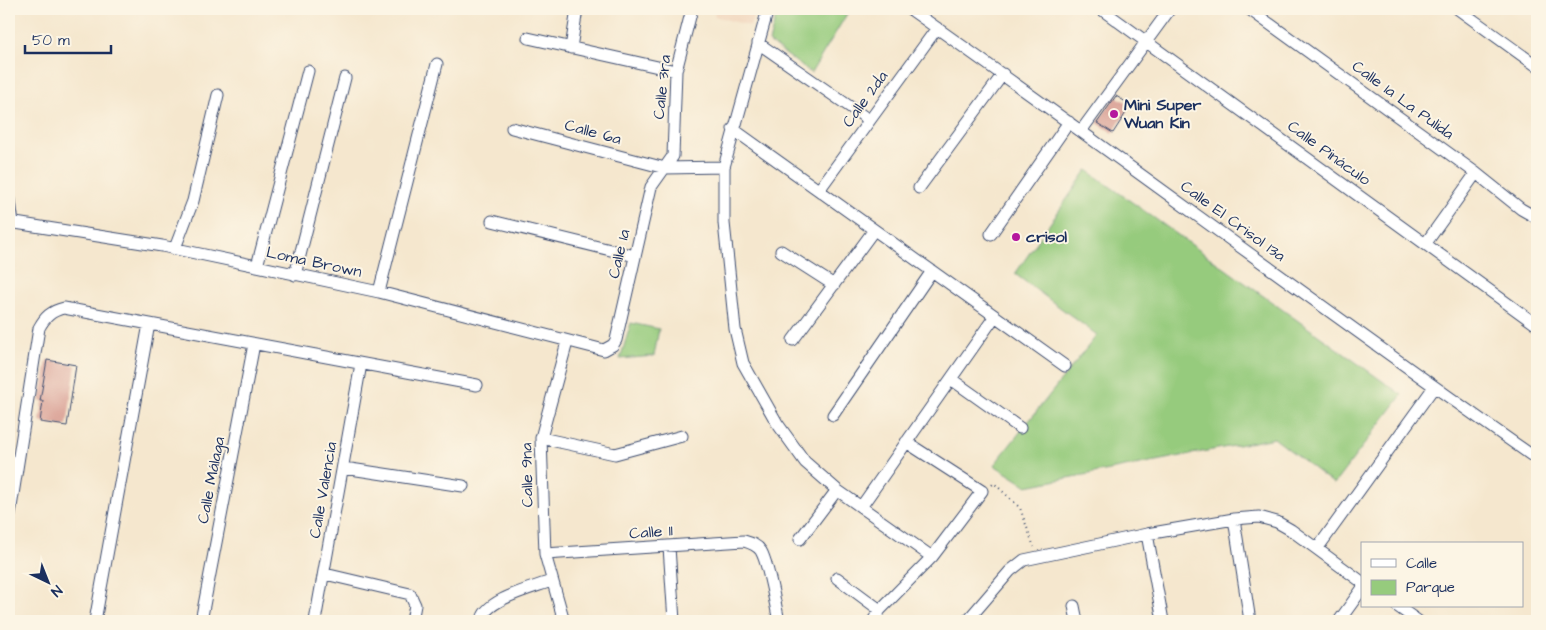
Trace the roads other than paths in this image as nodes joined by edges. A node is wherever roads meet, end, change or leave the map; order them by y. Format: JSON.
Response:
{"nodes":[{"id":1,"x":577,"y":9,"type":"edge"},
{"id":2,"x":692,"y":9,"type":"edge"},
{"id":3,"x":768,"y":9,"type":"edge"},
{"id":4,"x":910,"y":9,"type":"edge"},
{"id":5,"x":1101,"y":9,"type":"edge"},
{"id":6,"x":1170,"y":9,"type":"edge"},
{"id":7,"x":1249,"y":9,"type":"edge"},
{"id":8,"x":1458,"y":9,"type":"edge"},
{"id":9,"x":937,"y":28,"type":"junction"},
{"id":10,"x":528,"y":38,"type":"dead end"},
{"id":11,"x":1146,"y":42,"type":"junction"},
{"id":12,"x":758,"y":43,"type":"junction"},
{"id":13,"x":571,"y":48,"type":"junction"},
{"id":14,"x":437,"y":64,"type":"dead end"},
{"id":15,"x":1537,"y":66,"type":"edge"},
{"id":16,"x":308,"y":71,"type":"dead end"},
{"id":17,"x":676,"y":71,"type":"junction"},
{"id":18,"x":1003,"y":74,"type":"junction"},
{"id":19,"x":345,"y":78,"type":"dead end"},
{"id":20,"x":218,"y":94,"type":"dead end"},
{"id":21,"x":870,"y":120,"type":"junction"},
{"id":22,"x":1069,"y":122,"type":"junction"},
{"id":23,"x":512,"y":128,"type":"dead end"},
{"id":24,"x":733,"y":129,"type":"junction"},
{"id":25,"x":1081,"y":131,"type":"junction"},
{"id":26,"x":724,"y":167,"type":"junction"},
{"id":27,"x":665,"y":168,"type":"junction"},
{"id":28,"x":1476,"y":173,"type":"junction"},
{"id":29,"x":919,"y":188,"type":"dead end"},
{"id":30,"x":819,"y":190,"type":"junction"},
{"id":31,"x":9,"y":194,"type":"edge"},
{"id":32,"x":1537,"y":218,"type":"edge"},
{"id":33,"x":492,"y":221,"type":"dead end"},
{"id":34,"x":11,"y":222,"type":"edge"},
{"id":35,"x":874,"y":230,"type":"junction"},
{"id":36,"x":991,"y":234,"type":"dead end"},
{"id":37,"x":1426,"y":243,"type":"junction"},
{"id":38,"x":175,"y":248,"type":"junction"},
{"id":39,"x":781,"y":251,"type":"dead end"},
{"id":40,"x":635,"y":256,"type":"junction"},
{"id":41,"x":257,"y":266,"type":"junction"},
{"id":42,"x":932,"y":271,"type":"junction"},
{"id":43,"x":295,"y":275,"type":"junction"},
{"id":44,"x":834,"y":286,"type":"junction"},
{"id":45,"x":378,"y":292,"type":"junction"},
{"id":46,"x":995,"y":316,"type":"junction"},
{"id":47,"x":149,"y":324,"type":"junction"},
{"id":48,"x":1537,"y":325,"type":"edge"},
{"id":49,"x":793,"y":340,"type":"dead end"},
{"id":50,"x":568,"y":342,"type":"junction"},
{"id":51,"x":254,"y":344,"type":"junction"},
{"id":52,"x":609,"y":348,"type":"joint"},
{"id":53,"x":361,"y":364,"type":"junction"},
{"id":54,"x":1065,"y":366,"type":"dead end"},
{"id":55,"x":950,"y":379,"type":"junction"},
{"id":56,"x":478,"y":385,"type":"dead end"},
{"id":57,"x":1434,"y":387,"type":"junction"},
{"id":58,"x":833,"y":415,"type":"dead end"},
{"id":59,"x":1020,"y":428,"type":"dead end"},
{"id":60,"x":682,"y":436,"type":"dead end"},
{"id":61,"x":541,"y":438,"type":"junction"},
{"id":62,"x":906,"y":442,"type":"junction"},
{"id":63,"x":1537,"y":459,"type":"edge"},
{"id":64,"x":344,"y":468,"type":"junction"},
{"id":65,"x":463,"y":486,"type":"dead end"},
{"id":66,"x":837,"y":490,"type":"junction"},
{"id":67,"x":861,"y":507,"type":"junction"},
{"id":68,"x":1234,"y":519,"type":"junction"},
{"id":69,"x":9,"y":520,"type":"edge"},
{"id":70,"x":1147,"y":534,"type":"junction"},
{"id":71,"x":800,"y":539,"type":"dead end"},
{"id":72,"x":669,"y":547,"type":"junction"},
{"id":73,"x":1317,"y":549,"type":"junction"},
{"id":74,"x":545,"y":554,"type":"junction"},
{"id":75,"x":932,"y":557,"type":"junction"},
{"id":76,"x":325,"y":574,"type":"junction"},
{"id":77,"x":838,"y":578,"type":"dead end"},
{"id":78,"x":551,"y":581,"type":"junction"},
{"id":79,"x":1361,"y":581,"type":"edge"},
{"id":80,"x":1361,"y":591,"type":"edge"},
{"id":81,"x":1074,"y":606,"type":"dead end"},
{"id":82,"x":1400,"y":608,"type":"edge"},
{"id":83,"x":880,"y":610,"type":"junction"},
{"id":84,"x":970,"y":620,"type":"edge"},
{"id":85,"x":95,"y":621,"type":"edge"},
{"id":86,"x":201,"y":621,"type":"edge"},
{"id":87,"x":315,"y":621,"type":"edge"},
{"id":88,"x":412,"y":621,"type":"edge"},
{"id":89,"x":482,"y":621,"type":"edge"},
{"id":90,"x":564,"y":621,"type":"edge"},
{"id":91,"x":674,"y":621,"type":"edge"},
{"id":92,"x":778,"y":621,"type":"edge"},
{"id":93,"x":872,"y":621,"type":"edge"},
{"id":94,"x":1077,"y":621,"type":"edge"},
{"id":95,"x":1163,"y":621,"type":"edge"},
{"id":96,"x":1250,"y":621,"type":"edge"},
{"id":97,"x":1339,"y":621,"type":"edge"},
{"id":98,"x":1418,"y":621,"type":"edge"}],
"edges":[{"from":1,"to":13,"type":"street"},
{"from":2,"to":17,"type":"street","name":"Calle 3ra"},
{"from":3,"to":12,"type":"street"},
{"from":4,"to":9,"type":"street","name":"Calle El Crisol 13a"},
{"from":5,"to":11,"type":"street","name":"Calle Pináculo"},
{"from":6,"to":11,"type":"street"},
{"from":7,"to":28,"type":"street","name":"Calle 1a La Pulida"},
{"from":8,"to":15,"type":"street"},
{"from":9,"to":18,"type":"street","name":"Calle El Crisol 13a"},
{"from":9,"to":21,"type":"street","name":"Calle 2da"},
{"from":10,"to":13,"type":"street"},
{"from":11,"to":25,"type":"street"},
{"from":11,"to":37,"type":"street","name":"Calle Pináculo"},
{"from":12,"to":21,"type":"street"},
{"from":12,"to":24,"type":"street"},
{"from":13,"to":17,"type":"street"},
{"from":14,"to":45,"type":"street"},
{"from":16,"to":41,"type":"street"},
{"from":17,"to":27,"type":"street","name":"Calle 3ra"},
{"from":18,"to":22,"type":"street","name":"Calle El Crisol 13a"},
{"from":18,"to":29,"type":"street"},
{"from":19,"to":43,"type":"street"},
{"from":20,"to":38,"type":"street"},
{"from":21,"to":30,"type":"street","name":"Calle 2da"},
{"from":22,"to":25,"type":"street","name":"Calle El Crisol 13a"},
{"from":22,"to":36,"type":"street"},
{"from":23,"to":27,"type":"street","name":"Calle 6a"},
{"from":24,"to":26,"type":"street"},
{"from":24,"to":30,"type":"street"},
{"from":25,"to":57,"type":"street","name":"Calle El Crisol 13a"},
{"from":26,"to":27,"type":"street","name":"Calle 6a"},
{"from":26,"to":66,"type":"street"},
{"from":27,"to":40,"type":"street","name":"Calle 1a"},
{"from":28,"to":32,"type":"street","name":"Calle 1a La Pulida"},
{"from":28,"to":37,"type":"street"},
{"from":30,"to":35,"type":"street"},
{"from":31,"to":34,"type":"street"},
{"from":33,"to":40,"type":"street"},
{"from":34,"to":38,"type":"street","name":"Loma Brown"},
{"from":35,"to":42,"type":"street"},
{"from":35,"to":44,"type":"street"},
{"from":37,"to":48,"type":"street","name":"Calle Pináculo"},
{"from":38,"to":41,"type":"street","name":"Loma Brown"},
{"from":39,"to":44,"type":"street"},
{"from":40,"to":52,"type":"street","name":"Calle 1a"},
{"from":41,"to":43,"type":"street","name":"Loma Brown"},
{"from":42,"to":46,"type":"street"},
{"from":42,"to":58,"type":"street"},
{"from":43,"to":45,"type":"street","name":"Loma Brown"},
{"from":44,"to":49,"type":"street"},
{"from":45,"to":50,"type":"street","name":"Loma Brown"},
{"from":46,"to":54,"type":"street"},
{"from":46,"to":55,"type":"street"},
{"from":47,"to":51,"type":"street"},
{"from":47,"to":69,"type":"street"},
{"from":47,"to":85,"type":"street"},
{"from":50,"to":52,"type":"street","name":"Loma Brown"},
{"from":50,"to":61,"type":"street","name":"Calle 9na"},
{"from":51,"to":53,"type":"street"},
{"from":51,"to":86,"type":"street","name":"Calle Málaga"},
{"from":53,"to":56,"type":"street"},
{"from":53,"to":64,"type":"street","name":"Calle Valencia"},
{"from":55,"to":59,"type":"street"},
{"from":55,"to":62,"type":"street"},
{"from":57,"to":63,"type":"street","name":"Calle El Crisol 13a"},
{"from":57,"to":73,"type":"street"},
{"from":60,"to":61,"type":"street"},
{"from":61,"to":74,"type":"street","name":"Calle 9na"},
{"from":62,"to":67,"type":"street"},
{"from":62,"to":75,"type":"street"},
{"from":64,"to":65,"type":"street"},
{"from":64,"to":76,"type":"street","name":"Calle Valencia"},
{"from":66,"to":67,"type":"street"},
{"from":66,"to":71,"type":"street"},
{"from":67,"to":75,"type":"street"},
{"from":68,"to":70,"type":"street"},
{"from":68,"to":73,"type":"street"},
{"from":68,"to":96,"type":"street"},
{"from":70,"to":84,"type":"street"},
{"from":70,"to":95,"type":"street"},
{"from":72,"to":74,"type":"street","name":"Calle 11"},
{"from":72,"to":91,"type":"street"},
{"from":72,"to":92,"type":"street","name":"Calle 11"},
{"from":73,"to":79,"type":"street"},
{"from":74,"to":78,"type":"street","name":"Calle 9na"},
{"from":75,"to":83,"type":"street"},
{"from":76,"to":87,"type":"street","name":"Calle Valencia"},
{"from":76,"to":88,"type":"street"},
{"from":77,"to":83,"type":"street"},
{"from":78,"to":89,"type":"street"},
{"from":78,"to":90,"type":"street","name":"Calle 9na"},
{"from":80,"to":97,"type":"street"},
{"from":81,"to":94,"type":"street"},
{"from":82,"to":98,"type":"street"},
{"from":83,"to":93,"type":"street"}]}
